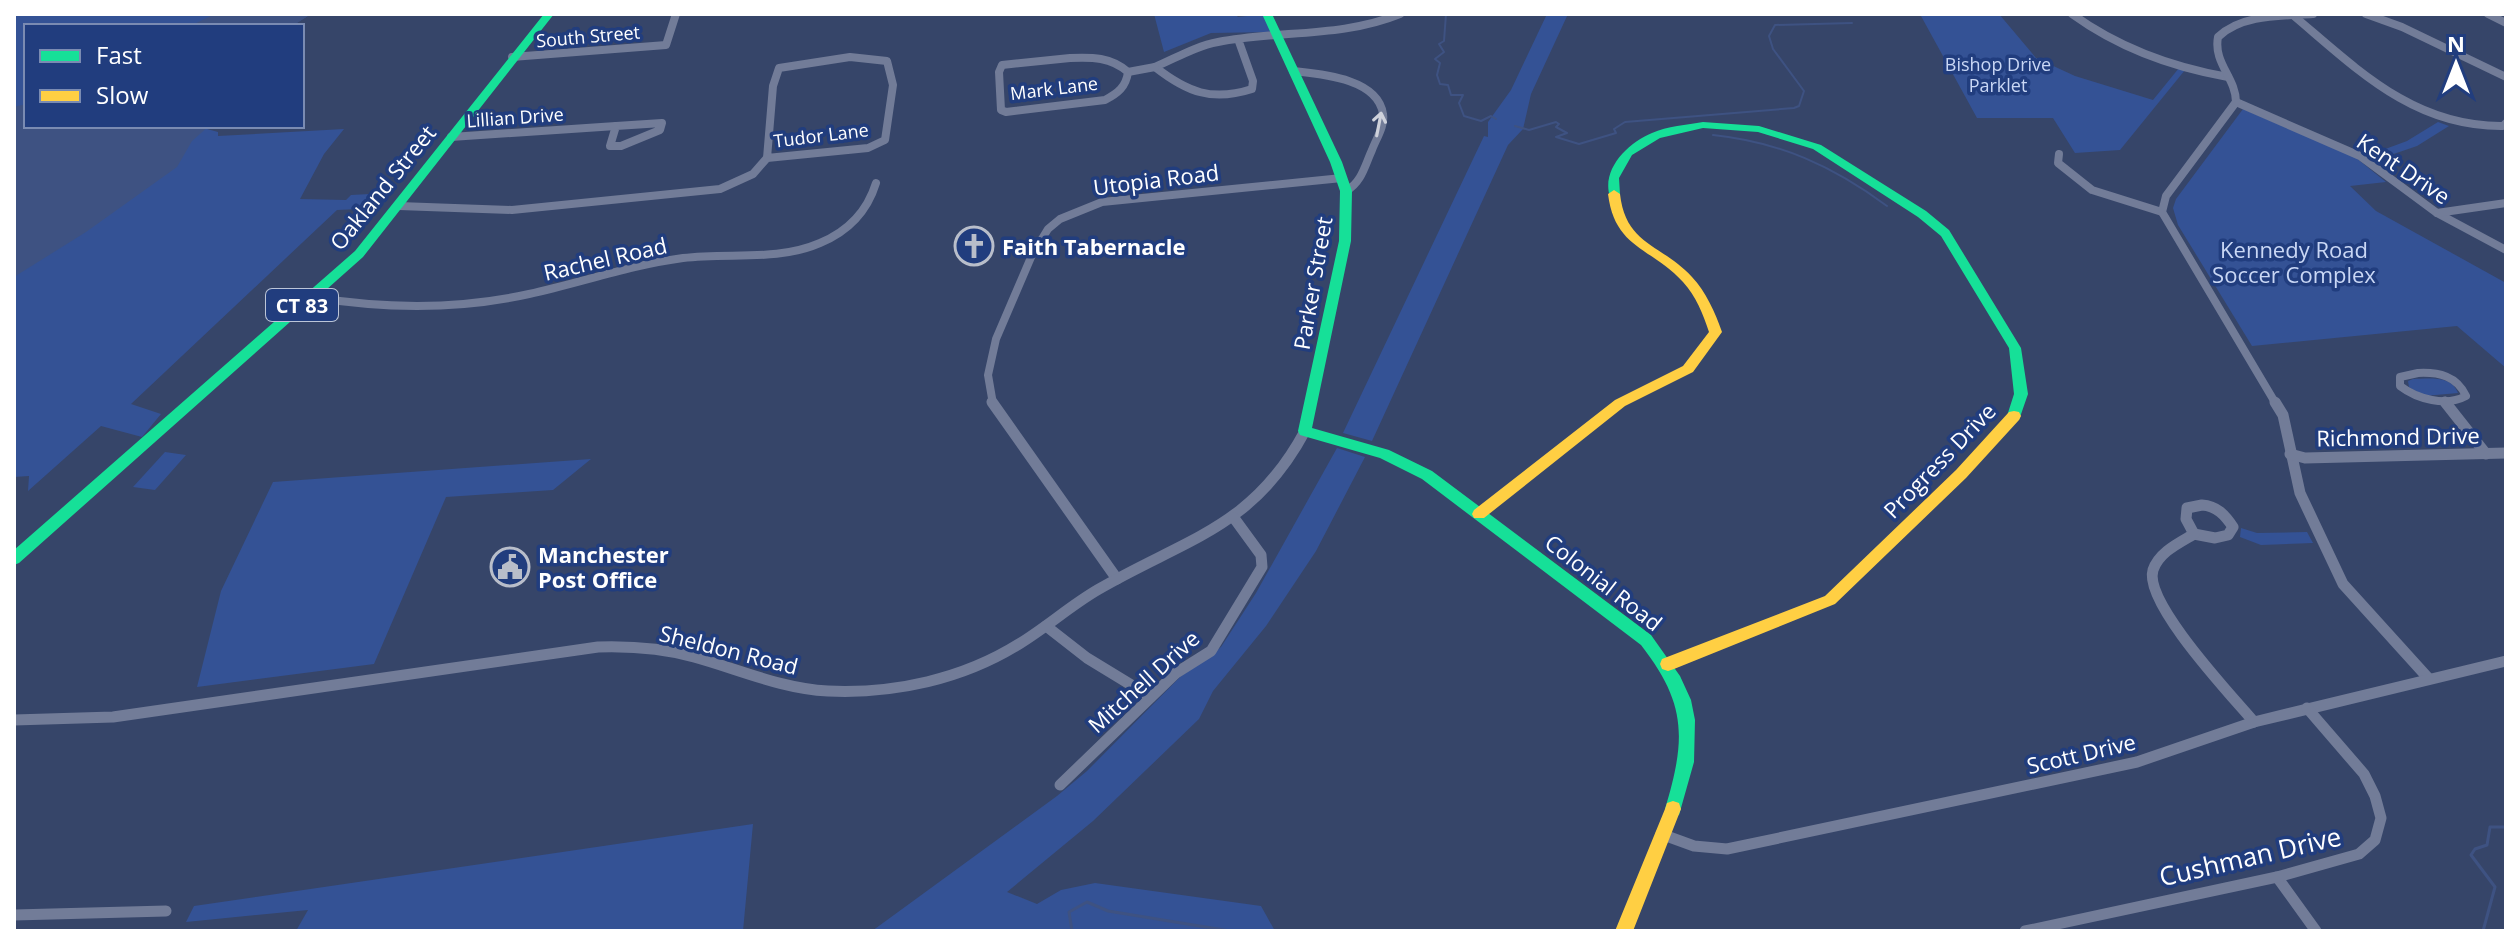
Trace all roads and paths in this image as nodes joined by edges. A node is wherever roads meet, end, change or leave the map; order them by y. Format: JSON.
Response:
{"nodes":[{"id":1,"x":549,"y":14,"type":"edge"},
{"id":2,"x":676,"y":14,"type":"edge"},
{"id":3,"x":1267,"y":14,"type":"edge"},
{"id":4,"x":1400,"y":14,"type":"edge"},
{"id":5,"x":2072,"y":14,"type":"edge"},
{"id":6,"x":2313,"y":14,"type":"edge"},
{"id":7,"x":2366,"y":14,"type":"edge"},
{"id":8,"x":2488,"y":14,"type":"edge"},
{"id":9,"x":2294,"y":16,"type":"edge"},
{"id":10,"x":2506,"y":22,"type":"edge"},
{"id":11,"x":1277,"y":35,"type":"junction"},
{"id":12,"x":1238,"y":39,"type":"junction"},
{"id":13,"x":512,"y":57,"type":"junction"},
{"id":14,"x":1155,"y":67,"type":"junction"},
{"id":15,"x":1293,"y":71,"type":"junction"},
{"id":16,"x":1128,"y":72,"type":"junction"},
{"id":17,"x":2228,"y":77,"type":"junction"},
{"id":18,"x":2506,"y":77,"type":"edge"},
{"id":19,"x":2236,"y":102,"type":"junction"},
{"id":20,"x":2506,"y":123,"type":"edge"},
{"id":21,"x":616,"y":126,"type":"junction"},
{"id":22,"x":451,"y":137,"type":"junction"},
{"id":23,"x":2059,"y":154,"type":"dead end"},
{"id":24,"x":767,"y":158,"type":"junction"},
{"id":25,"x":876,"y":183,"type":"dead end"},
{"id":26,"x":1344,"y":185,"type":"junction"},
{"id":27,"x":2506,"y":203,"type":"edge"},
{"id":28,"x":399,"y":206,"type":"junction"},
{"id":29,"x":2162,"y":212,"type":"junction"},
{"id":30,"x":2437,"y":213,"type":"junction"},
{"id":31,"x":2506,"y":250,"type":"edge"},
{"id":32,"x":312,"y":297,"type":"junction"},
{"id":33,"x":2445,"y":401,"type":"junction"},
{"id":34,"x":1305,"y":431,"type":"junction"},
{"id":35,"x":2506,"y":453,"type":"edge"},
{"id":36,"x":2290,"y":454,"type":"junction"},
{"id":37,"x":2486,"y":454,"type":"junction"},
{"id":38,"x":1479,"y":514,"type":"junction"},
{"id":39,"x":1234,"y":518,"type":"junction"},
{"id":40,"x":2194,"y":534,"type":"dead end"},
{"id":41,"x":14,"y":559,"type":"edge"},
{"id":42,"x":1117,"y":579,"type":"junction"},
{"id":43,"x":1046,"y":626,"type":"junction"},
{"id":44,"x":2506,"y":661,"type":"edge"},
{"id":45,"x":1668,"y":664,"type":"junction"},
{"id":46,"x":2429,"y":679,"type":"junction"},
{"id":47,"x":1151,"y":697,"type":"junction"},
{"id":48,"x":2307,"y":708,"type":"junction"},
{"id":49,"x":14,"y":720,"type":"edge"},
{"id":50,"x":2254,"y":722,"type":"junction"},
{"id":51,"x":1060,"y":785,"type":"dead end"},
{"id":52,"x":1661,"y":834,"type":"junction"},
{"id":53,"x":2277,"y":877,"type":"junction"},
{"id":54,"x":166,"y":911,"type":"dead end"},
{"id":55,"x":14,"y":915,"type":"edge"},
{"id":56,"x":1624,"y":931,"type":"edge"},
{"id":57,"x":2025,"y":931,"type":"edge"},
{"id":58,"x":2316,"y":931,"type":"edge"}],
"edges":[{"from":1,"to":13,"type":"street","name":"Oakland Street","number":"CT 83"},
{"from":2,"to":13,"type":"street","name":"South Street"},
{"from":3,"to":11,"type":"street","name":"Parker Street"},
{"from":4,"to":11,"type":"street","name":"Mark Lane"},
{"from":5,"to":17,"type":"street"},
{"from":6,"to":9,"type":"street"},
{"from":7,"to":18,"type":"street"},
{"from":8,"to":10,"type":"street"},
{"from":9,"to":17,"type":"street"},
{"from":9,"to":20,"type":"street"},
{"from":11,"to":12,"type":"street","name":"Mark Lane"},
{"from":11,"to":15,"type":"street","name":"Parker Street"},
{"from":12,"to":14,"type":"street","name":"Mark Lane"},
{"from":12,"to":14,"type":"street"},
{"from":13,"to":22,"type":"street","name":"Oakland Street","number":"CT 83"},
{"from":14,"to":16,"type":"street","name":"Mark Lane"},
{"from":15,"to":26,"type":"street","name":"Parker Street"},
{"from":26,"to":15,"type":"street","one_way":true},
{"from":16,"to":16,"type":"street","name":"Mark Lane"},
{"from":17,"to":19,"type":"street"},
{"from":19,"to":29,"type":"street"},
{"from":19,"to":30,"type":"street","name":"Kent Drive"},
{"from":21,"to":21,"type":"street","name":"Lillian Drive"},
{"from":21,"to":22,"type":"street","name":"Lillian Drive"},
{"from":22,"to":28,"type":"street","name":"Oakland Street","number":"CT 83"},
{"from":23,"to":29,"type":"street"},
{"from":24,"to":24,"type":"street","name":"Tudor Lane"},
{"from":24,"to":28,"type":"street","name":"Tudor Lane"},
{"from":25,"to":32,"type":"street","name":"Rachel Road"},
{"from":26,"to":34,"type":"street","name":"Parker Street"},
{"from":26,"to":42,"type":"street","name":"Utopia Road"},
{"from":27,"to":30,"type":"street"},
{"from":28,"to":32,"type":"street","name":"Oakland Street","number":"CT 83"},
{"from":29,"to":36,"type":"street"},
{"from":30,"to":31,"type":"street","name":"Kent Drive"},
{"from":32,"to":41,"type":"street","name":"Oakland Street","number":"CT 83"},
{"from":33,"to":33,"type":"street"},
{"from":33,"to":37,"type":"street"},
{"from":34,"to":38,"type":"street","name":"Colonial Road"},
{"from":34,"to":39,"type":"street","name":"Sheldon Road"},
{"from":35,"to":37,"type":"street","name":"Richmond Drive"},
{"from":36,"to":37,"type":"street","name":"Richmond Drive"},
{"from":36,"to":46,"type":"street"},
{"from":38,"to":45,"type":"street","name":"Colonial Road"},
{"from":38,"to":45,"type":"street","name":"Progress Drive"},
{"from":39,"to":42,"type":"street","name":"Sheldon Road"},
{"from":39,"to":47,"type":"street","name":"Mitchell Drive"},
{"from":40,"to":50,"type":"street"},
{"from":42,"to":43,"type":"street","name":"Sheldon Road"},
{"from":43,"to":47,"type":"street"},
{"from":43,"to":49,"type":"street","name":"Sheldon Road"},
{"from":44,"to":46,"type":"street","name":"Scott Drive"},
{"from":45,"to":52,"type":"street","name":"Colonial Road"},
{"from":46,"to":48,"type":"street","name":"Scott Drive"},
{"from":47,"to":51,"type":"street","name":"Mitchell Drive"},
{"from":48,"to":50,"type":"street","name":"Scott Drive"},
{"from":48,"to":53,"type":"street","name":"Cushman Drive"},
{"from":50,"to":52,"type":"street","name":"Scott Drive"},
{"from":52,"to":56,"type":"street","name":"Colonial Road"},
{"from":53,"to":57,"type":"street","name":"Cushman Drive"},
{"from":53,"to":58,"type":"street"},
{"from":54,"to":55,"type":"street"}]}
